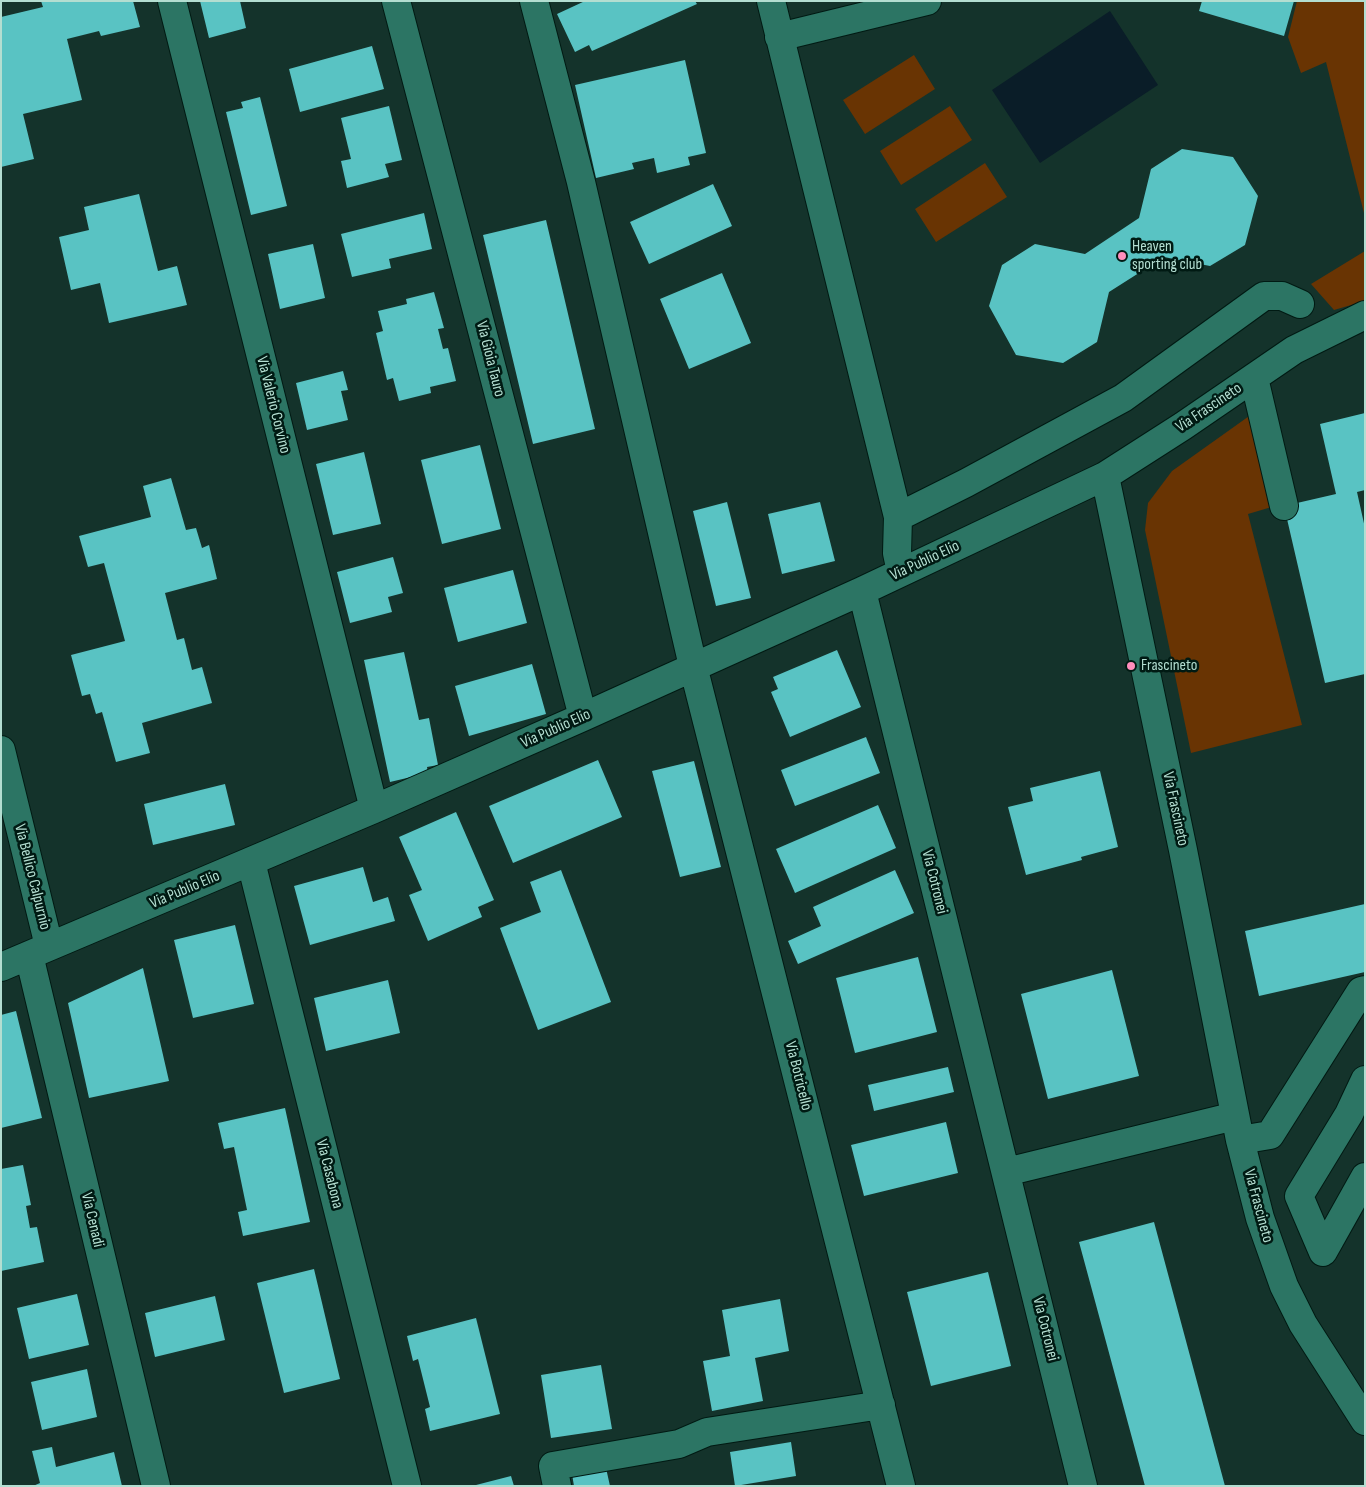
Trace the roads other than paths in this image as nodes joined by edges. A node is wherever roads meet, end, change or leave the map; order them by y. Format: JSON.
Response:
{"nodes":[{"id":1,"x":172,"y":1,"type":"edge"},
{"id":2,"x":396,"y":1,"type":"edge"},
{"id":3,"x":534,"y":1,"type":"edge"},
{"id":4,"x":771,"y":1,"type":"edge"},
{"id":5,"x":927,"y":1,"type":"edge"},
{"id":6,"x":779,"y":37,"type":"junction"},
{"id":7,"x":1300,"y":304,"type":"dead end"},
{"id":8,"x":1365,"y":315,"type":"edge"},
{"id":9,"x":1254,"y":378,"type":"junction"},
{"id":10,"x":1105,"y":476,"type":"junction"},
{"id":11,"x":1284,"y":506,"type":"dead end"},
{"id":12,"x":898,"y":517,"type":"junction"},
{"id":13,"x":901,"y":572,"type":"junction"},
{"id":14,"x":862,"y":591,"type":"junction"},
{"id":15,"x":694,"y":666,"type":"junction"},
{"id":16,"x":583,"y":717,"type":"junction"},
{"id":17,"x":1,"y":750,"type":"edge"},
{"id":18,"x":374,"y":809,"type":"junction"},
{"id":19,"x":251,"y":862,"type":"junction"},
{"id":20,"x":39,"y":950,"type":"junction"},
{"id":21,"x":1,"y":967,"type":"edge"},
{"id":22,"x":1365,"y":990,"type":"edge"},
{"id":23,"x":1356,"y":1020,"type":"edge"},
{"id":24,"x":1365,"y":1080,"type":"edge"},
{"id":25,"x":1357,"y":1121,"type":"edge"},
{"id":26,"x":1238,"y":1128,"type":"junction"},
{"id":27,"x":1006,"y":1172,"type":"junction"},
{"id":28,"x":1365,"y":1178,"type":"edge"},
{"id":29,"x":1299,"y":1196,"type":"junction"},
{"id":30,"x":1260,"y":1218,"type":"junction"},
{"id":31,"x":881,"y":1405,"type":"junction"},
{"id":32,"x":1365,"y":1421,"type":"edge"},
{"id":33,"x":156,"y":1486,"type":"edge"},
{"id":34,"x":408,"y":1486,"type":"edge"},
{"id":35,"x":557,"y":1486,"type":"edge"},
{"id":36,"x":901,"y":1486,"type":"edge"},
{"id":37,"x":1083,"y":1486,"type":"edge"}],
"edges":[{"from":1,"to":18,"type":"street","name":"Via Valerio Corvino"},
{"from":2,"to":16,"type":"street","name":"Via Gioia Tauro"},
{"from":3,"to":15,"type":"street"},
{"from":4,"to":6,"type":"street"},
{"from":5,"to":6,"type":"street"},
{"from":6,"to":12,"type":"street"},
{"from":7,"to":12,"type":"street"},
{"from":8,"to":9,"type":"street","name":"Via Frascineto"},
{"from":9,"to":10,"type":"street","name":"Via Frascineto"},
{"from":9,"to":11,"type":"street"},
{"from":10,"to":13,"type":"street","name":"Via Publio Elio"},
{"from":10,"to":26,"type":"street","name":"Via Frascineto"},
{"from":12,"to":13,"type":"street"},
{"from":13,"to":14,"type":"street","name":"Via Publio Elio"},
{"from":14,"to":15,"type":"street","name":"Via Publio Elio"},
{"from":14,"to":27,"type":"street","name":"Via Cotronei"},
{"from":15,"to":16,"type":"street","name":"Via Publio Elio"},
{"from":15,"to":31,"type":"street","name":"Via Botricello"},
{"from":16,"to":18,"type":"street","name":"Via Publio Elio"},
{"from":17,"to":20,"type":"street","name":"Via Bellico Calpurnio"},
{"from":18,"to":19,"type":"street","name":"Via Publio Elio"},
{"from":19,"to":20,"type":"street","name":"Via Publio Elio"},
{"from":19,"to":34,"type":"street","name":"Via Casabona"},
{"from":20,"to":21,"type":"street","name":"Via Publio Elio"},
{"from":20,"to":33,"type":"street","name":"Via Cenadi"},
{"from":22,"to":23,"type":"street"},
{"from":23,"to":26,"type":"street"},
{"from":24,"to":25,"type":"street"},
{"from":25,"to":29,"type":"street"},
{"from":26,"to":27,"type":"street"},
{"from":26,"to":30,"type":"street","name":"Via Frascineto"},
{"from":27,"to":37,"type":"street","name":"Via Cotronei"},
{"from":28,"to":29,"type":"street"},
{"from":29,"to":30,"type":"street"},
{"from":30,"to":32,"type":"street","name":"Via Frascineto"},
{"from":31,"to":35,"type":"street"},
{"from":31,"to":36,"type":"street","name":"Via Botricello"}]}
